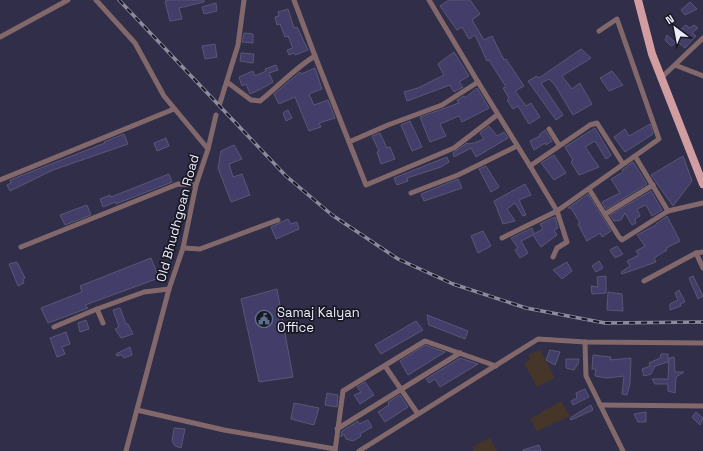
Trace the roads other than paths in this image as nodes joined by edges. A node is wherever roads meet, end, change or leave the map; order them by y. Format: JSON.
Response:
{"nodes":[{"id":1,"x":68,"y":0,"type":"edge"},
{"id":2,"x":96,"y":0,"type":"edge"},
{"id":3,"x":244,"y":0,"type":"edge"},
{"id":4,"x":294,"y":0,"type":"edge"},
{"id":5,"x":429,"y":0,"type":"edge"},
{"id":6,"x":638,"y":0,"type":"edge"},
{"id":7,"x":599,"y":31,"type":"dead end"},
{"id":8,"x":0,"y":37,"type":"edge"},
{"id":9,"x":703,"y":38,"type":"edge"},
{"id":10,"x":315,"y":56,"type":"junction"},
{"id":11,"x":675,"y":65,"type":"junction"},
{"id":12,"x":703,"y":76,"type":"edge"},
{"id":13,"x":661,"y":78,"type":"junction"},
{"id":14,"x":227,"y":82,"type":"junction"},
{"id":15,"x":478,"y":82,"type":"junction"},
{"id":16,"x":220,"y":103,"type":"dead end"},
{"id":17,"x":174,"y":109,"type":"junction"},
{"id":18,"x":216,"y":115,"type":"dead end"},
{"id":19,"x":497,"y":115,"type":"junction"},
{"id":20,"x":549,"y":129,"type":"dead end"},
{"id":21,"x":349,"y":142,"type":"junction"},
{"id":22,"x":559,"y":145,"type":"junction"},
{"id":23,"x":517,"y":146,"type":"junction"},
{"id":24,"x":208,"y":149,"type":"junction"},
{"id":25,"x":635,"y":156,"type":"junction"},
{"id":26,"x":623,"y":164,"type":"junction"},
{"id":27,"x":530,"y":166,"type":"junction"},
{"id":28,"x":0,"y":180,"type":"edge"},
{"id":29,"x":703,"y":184,"type":"edge"},
{"id":30,"x":196,"y":185,"type":"junction"},
{"id":31,"x":653,"y":185,"type":"junction"},
{"id":32,"x":589,"y":189,"type":"junction"},
{"id":33,"x":411,"y":193,"type":"dead end"},
{"id":34,"x":703,"y":203,"type":"edge"},
{"id":35,"x":557,"y":211,"type":"junction"},
{"id":36,"x":668,"y":211,"type":"junction"},
{"id":37,"x":605,"y":214,"type":"junction"},
{"id":38,"x":278,"y":220,"type":"dead end"},
{"id":39,"x":502,"y":238,"type":"dead end"},
{"id":40,"x":20,"y":247,"type":"dead end"},
{"id":41,"x":183,"y":248,"type":"junction"},
{"id":42,"x":703,"y":252,"type":"edge"},
{"id":43,"x":696,"y":253,"type":"junction"},
{"id":44,"x":553,"y":257,"type":"dead end"},
{"id":45,"x":703,"y":268,"type":"edge"},
{"id":46,"x":644,"y":281,"type":"dead end"},
{"id":47,"x":169,"y":289,"type":"junction"},
{"id":48,"x":97,"y":310,"type":"junction"},
{"id":49,"x":103,"y":323,"type":"dead end"},
{"id":50,"x":54,"y":327,"type":"dead end"},
{"id":51,"x":585,"y":342,"type":"junction"},
{"id":52,"x":703,"y":343,"type":"edge"},
{"id":53,"x":460,"y":353,"type":"junction"},
{"id":54,"x":385,"y":366,"type":"junction"},
{"id":55,"x":496,"y":366,"type":"junction"},
{"id":56,"x":401,"y":389,"type":"junction"},
{"id":57,"x":600,"y":405,"type":"junction"},
{"id":58,"x":703,"y":406,"type":"edge"},
{"id":59,"x":137,"y":410,"type":"junction"},
{"id":60,"x":418,"y":414,"type":"junction"},
{"id":61,"x":337,"y":429,"type":"junction"},
{"id":62,"x":335,"y":450,"type":"edge"},
{"id":63,"x":126,"y":451,"type":"edge"},
{"id":64,"x":358,"y":451,"type":"edge"},
{"id":65,"x":623,"y":451,"type":"edge"}],
"edges":[{"from":1,"to":8,"type":"street"},
{"from":2,"to":17,"type":"street","name":"Old Bhudhgoan Road"},
{"from":3,"to":14,"type":"street"},
{"from":4,"to":10,"type":"street"},
{"from":5,"to":15,"type":"street"},
{"from":6,"to":13,"type":"main road"},
{"from":7,"to":25,"type":"street"},
{"from":9,"to":11,"type":"street"},
{"from":10,"to":14,"type":"street"},
{"from":10,"to":21,"type":"street"},
{"from":11,"to":12,"type":"street"},
{"from":11,"to":13,"type":"street"},
{"from":13,"to":29,"type":"main road"},
{"from":14,"to":16,"type":"street"},
{"from":15,"to":19,"type":"street"},
{"from":15,"to":21,"type":"street"},
{"from":17,"to":24,"type":"street","name":"Old Bhudhgoan Road"},
{"from":17,"to":28,"type":"street"},
{"from":18,"to":24,"type":"street"},
{"from":19,"to":21,"type":"street"},
{"from":19,"to":23,"type":"street"},
{"from":20,"to":22,"type":"street"},
{"from":22,"to":26,"type":"street"},
{"from":22,"to":27,"type":"street"},
{"from":23,"to":27,"type":"street"},
{"from":23,"to":33,"type":"street"},
{"from":24,"to":30,"type":"street","name":"Old Bhudhgoan Road"},
{"from":25,"to":26,"type":"street"},
{"from":25,"to":31,"type":"street"},
{"from":26,"to":32,"type":"street"},
{"from":27,"to":35,"type":"street"},
{"from":30,"to":40,"type":"street"},
{"from":30,"to":41,"type":"street","name":"Old Bhudhgoan Road"},
{"from":31,"to":36,"type":"street"},
{"from":31,"to":37,"type":"street"},
{"from":32,"to":35,"type":"street"},
{"from":32,"to":37,"type":"street"},
{"from":34,"to":36,"type":"street"},
{"from":35,"to":39,"type":"street"},
{"from":35,"to":44,"type":"street"},
{"from":36,"to":37,"type":"street"},
{"from":38,"to":41,"type":"street"},
{"from":41,"to":47,"type":"street","name":"Old Bhudhgoan Road"},
{"from":42,"to":43,"type":"street"},
{"from":43,"to":45,"type":"street"},
{"from":43,"to":46,"type":"street"},
{"from":47,"to":48,"type":"street"},
{"from":47,"to":59,"type":"street","name":"Old Bhudhgoan Road"},
{"from":48,"to":49,"type":"street"},
{"from":48,"to":50,"type":"street"},
{"from":51,"to":52,"type":"street"},
{"from":51,"to":55,"type":"street"},
{"from":51,"to":57,"type":"street"},
{"from":53,"to":54,"type":"street"},
{"from":53,"to":55,"type":"street"},
{"from":53,"to":56,"type":"street"},
{"from":54,"to":56,"type":"street"},
{"from":54,"to":61,"type":"street"},
{"from":55,"to":60,"type":"street"},
{"from":56,"to":60,"type":"street"},
{"from":56,"to":61,"type":"street"},
{"from":57,"to":58,"type":"street"},
{"from":57,"to":65,"type":"street"},
{"from":59,"to":62,"type":"street"},
{"from":59,"to":63,"type":"street","name":"Old Bhudhgoan Road"},
{"from":60,"to":64,"type":"street"},
{"from":61,"to":62,"type":"street"}]}
